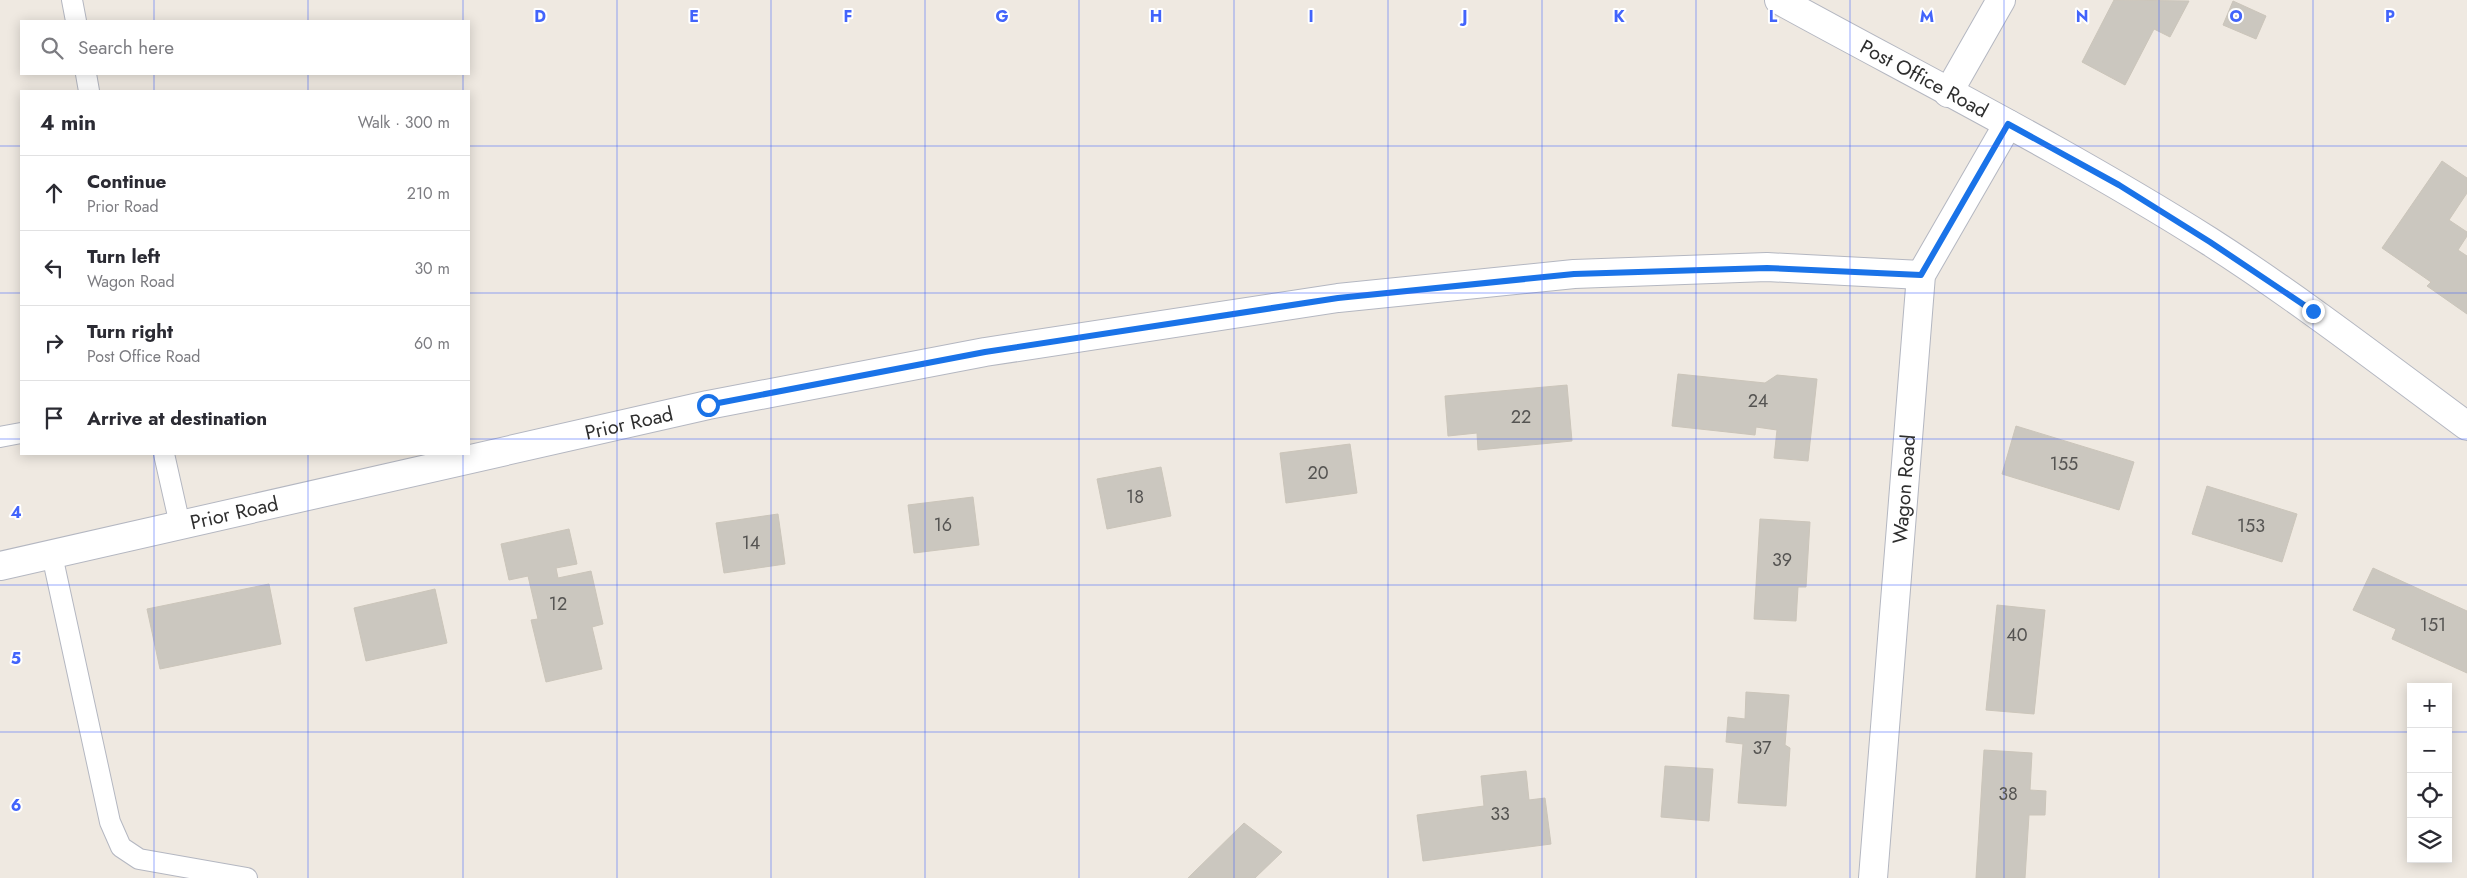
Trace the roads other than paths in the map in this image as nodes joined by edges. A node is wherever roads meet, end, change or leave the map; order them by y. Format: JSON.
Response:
{"nodes":[{"id":1,"x":72,"y":0,"type":"edge"},
{"id":2,"x":1779,"y":0,"type":"edge"},
{"id":3,"x":2001,"y":0,"type":"edge"},
{"id":4,"x":76,"y":20,"type":"edge"},
{"id":5,"x":86,"y":75,"type":"edge"},
{"id":6,"x":89,"y":90,"type":"edge"},
{"id":7,"x":1948,"y":93,"type":"junction"},
{"id":8,"x":2008,"y":124,"type":"junction"},
{"id":9,"x":1921,"y":275,"type":"junction"},
{"id":10,"x":2467,"y":426,"type":"edge"},
{"id":11,"x":20,"y":433,"type":"edge"},
{"id":12,"x":0,"y":437,"type":"edge"},
{"id":13,"x":164,"y":455,"type":"edge"},
{"id":14,"x":180,"y":525,"type":"junction"},
{"id":15,"x":52,"y":555,"type":"junction"},
{"id":16,"x":0,"y":566,"type":"edge"},
{"id":17,"x":247,"y":878,"type":"edge"},
{"id":18,"x":1874,"y":878,"type":"edge"}],
"edges":[{"from":1,"to":4,"type":"lane"},
{"from":2,"to":7,"type":"street","name":"Post Office Road"},
{"from":3,"to":7,"type":"street"},
{"from":5,"to":6,"type":"lane"},
{"from":7,"to":8,"type":"street","name":"Post Office Road"},
{"from":8,"to":9,"type":"street","name":"Wagon Road"},
{"from":8,"to":10,"type":"street","name":"Post Office Road"},
{"from":9,"to":14,"type":"street","name":"Prior Road"},
{"from":9,"to":18,"type":"street","name":"Wagon Road"},
{"from":11,"to":12,"type":"lane"},
{"from":13,"to":14,"type":"lane"},
{"from":14,"to":15,"type":"street","name":"Prior Road"},
{"from":15,"to":16,"type":"street","name":"Prior Road"},
{"from":15,"to":17,"type":"lane"}]}
